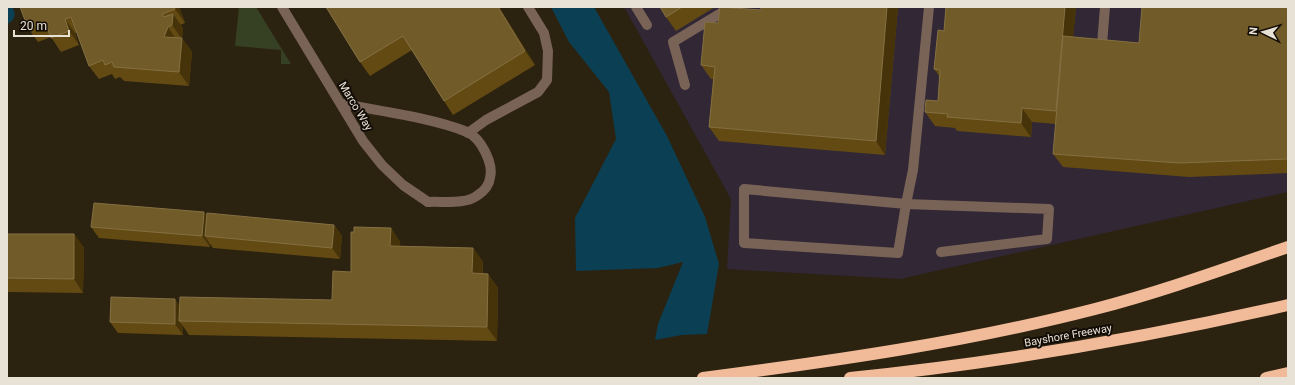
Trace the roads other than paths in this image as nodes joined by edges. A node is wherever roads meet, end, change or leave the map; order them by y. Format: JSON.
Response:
{"nodes":[{"id":1,"x":528,"y":7,"type":"edge"},
{"id":2,"x":636,"y":7,"type":"edge"},
{"id":3,"x":731,"y":7,"type":"edge"},
{"id":4,"x":929,"y":7,"type":"edge"},
{"id":5,"x":1105,"y":7,"type":"edge"},
{"id":6,"x":286,"y":8,"type":"edge"},
{"id":7,"x":647,"y":25,"type":"dead end"},
{"id":8,"x":1102,"y":44,"type":"edge"},
{"id":9,"x":684,"y":85,"type":"dead end"},
{"id":10,"x":342,"y":104,"type":"junction"},
{"id":11,"x":468,"y":133,"type":"junction"},
{"id":12,"x":906,"y":204,"type":"junction"},
{"id":13,"x":1285,"y":248,"type":"edge"},
{"id":14,"x":941,"y":252,"type":"dead end"},
{"id":15,"x":1288,"y":305,"type":"edge"},
{"id":16,"x":1288,"y":373,"type":"edge"},
{"id":17,"x":703,"y":378,"type":"edge"},
{"id":18,"x":850,"y":378,"type":"edge"},
{"id":19,"x":1266,"y":378,"type":"edge"}],
"edges":[{"from":1,"to":11,"type":"street"},
{"from":2,"to":7,"type":"street"},
{"from":3,"to":9,"type":"street"},
{"from":4,"to":12,"type":"street"},
{"from":5,"to":8,"type":"street"},
{"from":6,"to":10,"type":"street","name":"Marco Way"},
{"from":10,"to":11,"type":"street"},
{"from":10,"to":11,"type":"street","name":"Marco Way"},
{"from":12,"to":12,"type":"street"},
{"from":12,"to":14,"type":"street"},
{"from":13,"to":17,"type":"highway"},
{"from":15,"to":18,"type":"highway","name":"Bayshore Freeway"},
{"from":16,"to":19,"type":"highway"}]}
